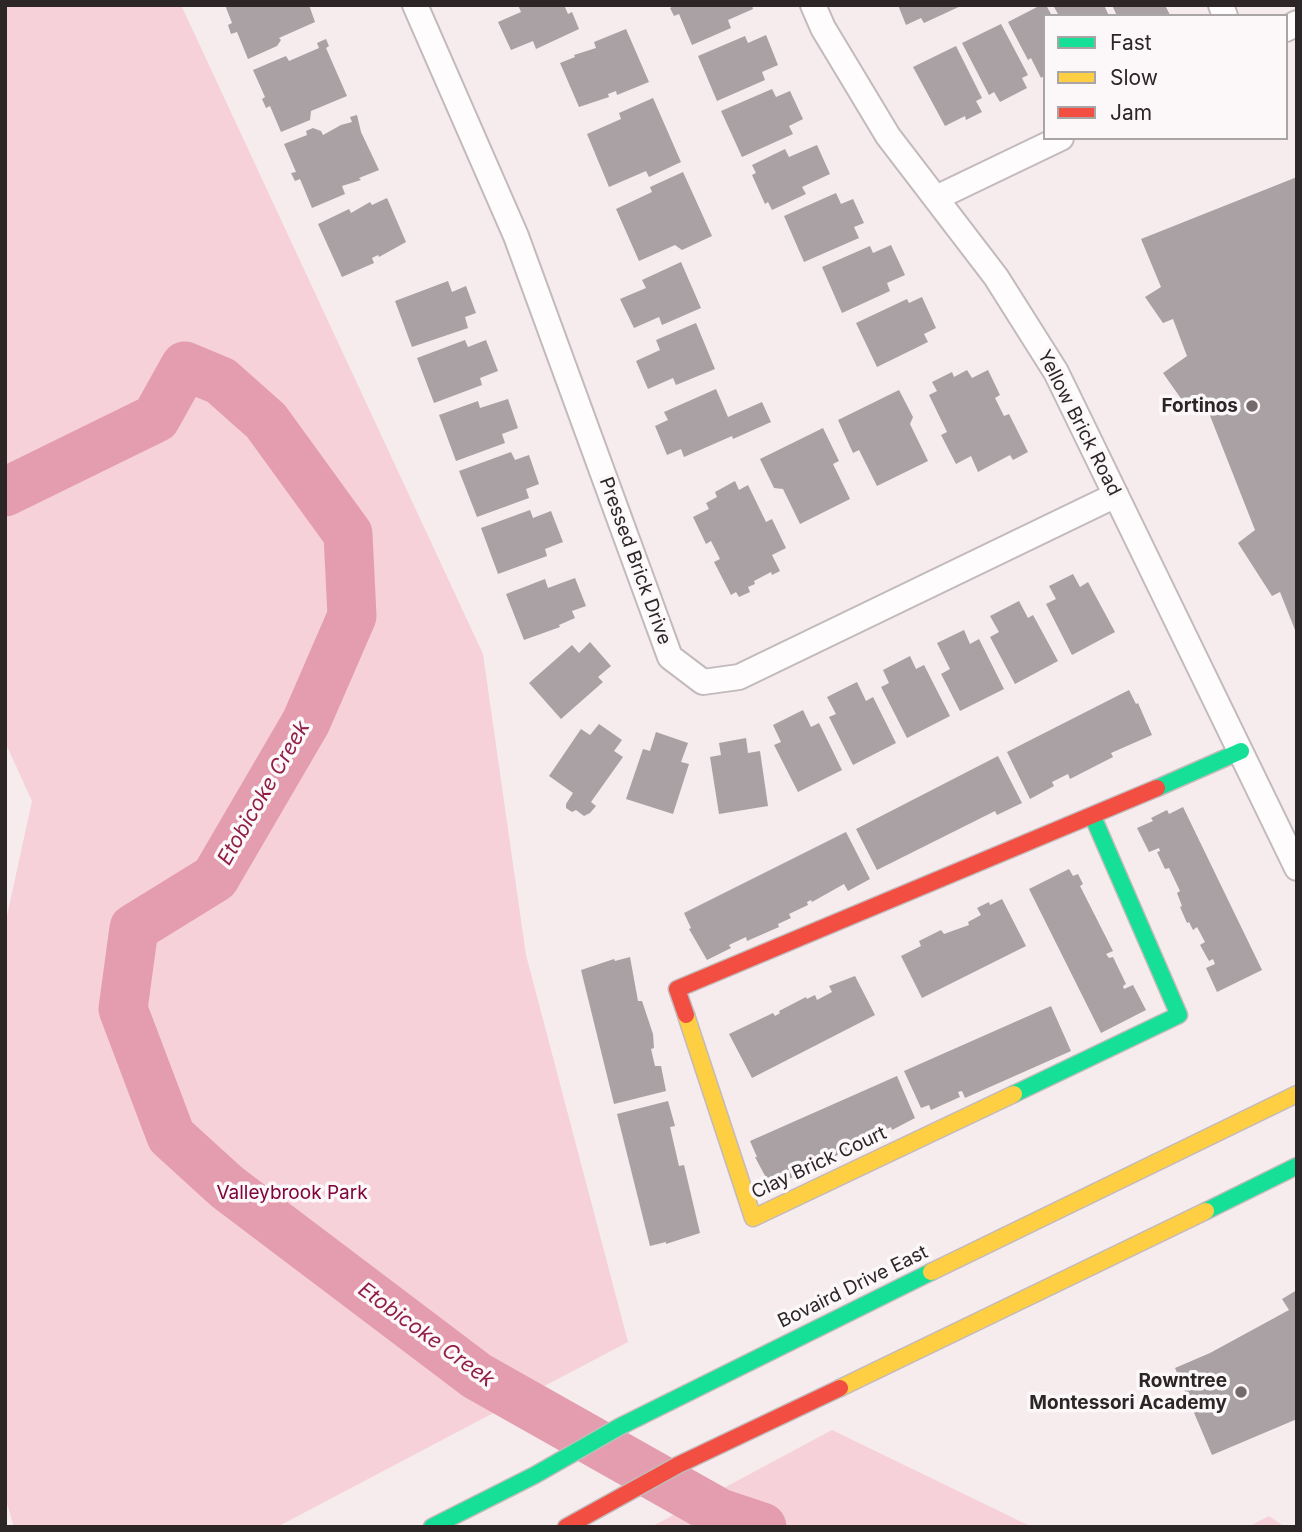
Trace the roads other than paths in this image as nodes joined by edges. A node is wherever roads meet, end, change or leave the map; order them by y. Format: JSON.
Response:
{"nodes":[{"id":1,"x":415,"y":5,"type":"edge"},
{"id":2,"x":813,"y":5,"type":"edge"},
{"id":3,"x":1057,"y":140,"type":"edge"},
{"id":4,"x":936,"y":198,"type":"junction"},
{"id":5,"x":1116,"y":495,"type":"junction"},
{"id":6,"x":1241,"y":751,"type":"junction"},
{"id":7,"x":1093,"y":817,"type":"junction"},
{"id":8,"x":1297,"y":868,"type":"edge"},
{"id":9,"x":1297,"y":1094,"type":"edge"},
{"id":10,"x":1297,"y":1166,"type":"edge"},
{"id":11,"x":1297,"y":1175,"type":"edge"},
{"id":12,"x":1265,"y":1181,"type":"junction"},
{"id":13,"x":572,"y":1524,"type":"edge"},
{"id":14,"x":432,"y":1527,"type":"edge"}],
"edges":[{"from":1,"to":5,"type":"street","name":"Pressed Brick Drive"},
{"from":2,"to":4,"type":"street","name":"Yellow Brick Road"},
{"from":3,"to":4,"type":"street"},
{"from":4,"to":5,"type":"street","name":"Yellow Brick Road"},
{"from":5,"to":6,"type":"street","name":"Yellow Brick Road"},
{"from":6,"to":7,"type":"main road","name":"Clay Brick Court"},
{"from":6,"to":8,"type":"street","name":"Yellow Brick Road"},
{"from":7,"to":7,"type":"main road","name":"Clay Brick Court"},
{"from":9,"to":14,"type":"main road","name":"Bovaird Drive East"},
{"from":10,"to":12,"type":"main road"},
{"from":11,"to":12,"type":"main road"},
{"from":12,"to":13,"type":"main road"}]}
